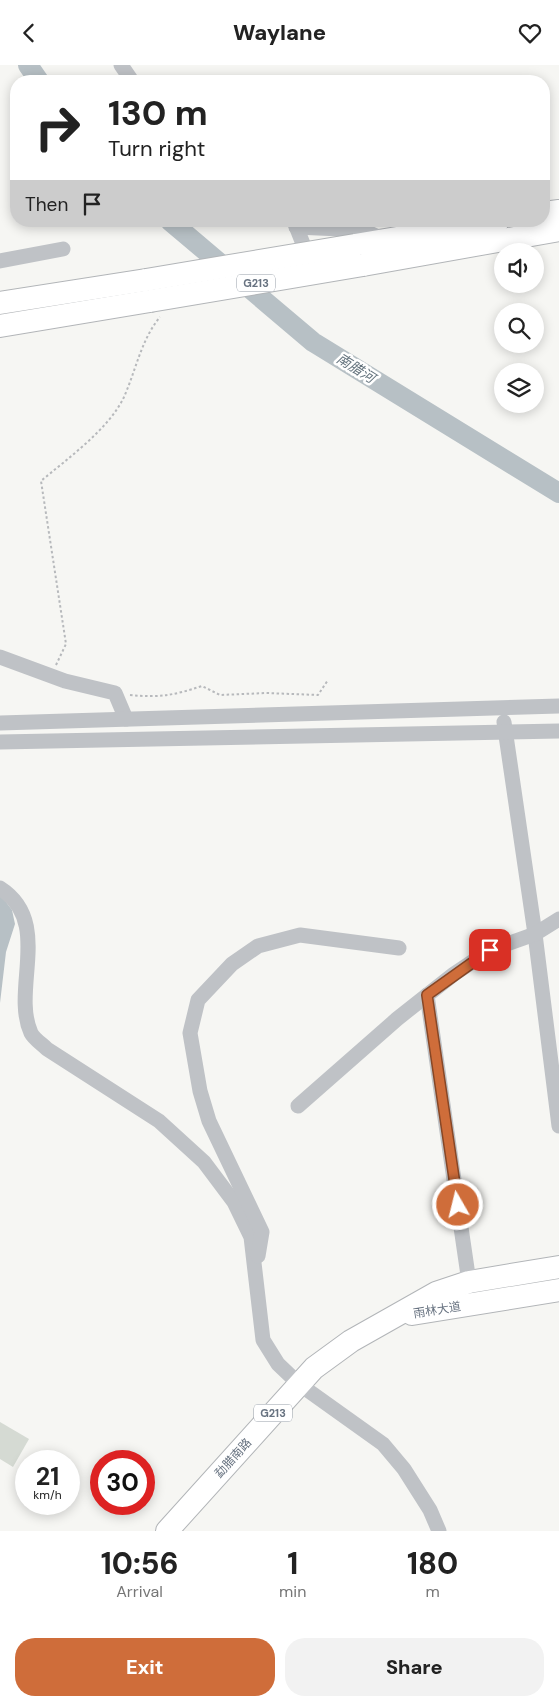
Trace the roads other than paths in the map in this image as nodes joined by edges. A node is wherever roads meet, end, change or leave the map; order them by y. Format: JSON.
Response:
{"nodes":[{"id":1,"x":296,"y":227,"type":"edge"},
{"id":2,"x":329,"y":227,"type":"edge"},
{"id":3,"x":464,"y":227,"type":"edge"},
{"id":4,"x":559,"y":230,"type":"edge"},
{"id":5,"x":386,"y":241,"type":"junction"},
{"id":6,"x":63,"y":249,"type":"dead end"},
{"id":7,"x":359,"y":255,"type":"junction"},
{"id":8,"x":410,"y":257,"type":"junction"},
{"id":9,"x":0,"y":261,"type":"edge"},
{"id":10,"x":0,"y":293,"type":"edge"},
{"id":11,"x":51,"y":295,"type":"junction"},
{"id":12,"x":154,"y":297,"type":"junction"},
{"id":13,"x":0,"y":303,"type":"edge"},
{"id":14,"x":0,"y":326,"type":"edge"},
{"id":15,"x":0,"y":657,"type":"edge"},
{"id":16,"x":559,"y":705,"type":"edge"},
{"id":17,"x":503,"y":707,"type":"junction"},
{"id":18,"x":126,"y":719,"type":"junction"},
{"id":19,"x":0,"y":723,"type":"edge"},
{"id":20,"x":18,"y":723,"type":"junction"},
{"id":21,"x":505,"y":730,"type":"junction"},
{"id":22,"x":559,"y":731,"type":"edge"},
{"id":23,"x":18,"y":741,"type":"junction"},
{"id":24,"x":0,"y":742,"type":"edge"},
{"id":25,"x":0,"y":888,"type":"edge"},
{"id":26,"x":559,"y":919,"type":"edge"},
{"id":27,"x":535,"y":934,"type":"junction"},
{"id":28,"x":399,"y":948,"type":"dead end"},
{"id":29,"x":427,"y":995,"type":"junction"},
{"id":30,"x":298,"y":1106,"type":"dead end"},
{"id":31,"x":559,"y":1127,"type":"edge"},
{"id":32,"x":559,"y":1267,"type":"edge"},
{"id":33,"x":256,"y":1277,"type":"junction"},
{"id":34,"x":469,"y":1282,"type":"junction"},
{"id":35,"x":559,"y":1290,"type":"edge"},
{"id":36,"x":396,"y":1317,"type":"junction"},
{"id":37,"x":300,"y":1384,"type":"junction"},
{"id":38,"x":166,"y":1531,"type":"edge"},
{"id":39,"x":439,"y":1531,"type":"edge"}],
"edges":[{"from":1,"to":8,"type":"street"},
{"from":2,"to":5,"type":"street"},
{"from":3,"to":5,"type":"highway","number":"G213"},
{"from":4,"to":8,"type":"highway","number":"G213"},
{"from":5,"to":7,"type":"highway","number":"G213"},
{"from":6,"to":9,"type":"street"},
{"from":7,"to":8,"type":"highway","number":"G213"},
{"from":7,"to":12,"type":"highway","number":"G213","bridge":true},
{"from":10,"to":11,"type":"street"},
{"from":11,"to":12,"type":"highway","number":"G213"},
{"from":11,"to":13,"type":"highway","number":"G213"},
{"from":12,"to":14,"type":"highway","number":"G213"},
{"from":15,"to":18,"type":"street"},
{"from":16,"to":17,"type":"street"},
{"from":17,"to":18,"type":"street"},
{"from":17,"to":21,"type":"street"},
{"from":18,"to":20,"type":"street"},
{"from":19,"to":20,"type":"street"},
{"from":20,"to":23,"type":"street"},
{"from":21,"to":22,"type":"street"},
{"from":21,"to":23,"type":"street"},
{"from":21,"to":27,"type":"street"},
{"from":23,"to":24,"type":"street"},
{"from":25,"to":33,"type":"street"},
{"from":26,"to":27,"type":"street"},
{"from":27,"to":29,"type":"street"},
{"from":27,"to":31,"type":"street"},
{"from":28,"to":33,"type":"street"},
{"from":29,"to":30,"type":"street"},
{"from":29,"to":34,"type":"street"},
{"from":32,"to":34,"type":"highway","name":"雨林大道","number":"G213"},
{"from":33,"to":37,"type":"street"},
{"from":34,"to":36,"type":"highway","name":"雨林大道","number":"G213"},
{"from":35,"to":36,"type":"highway","name":"雨林大道","number":"G213"},
{"from":36,"to":37,"type":"highway","name":"勐腊南路","number":"G213"},
{"from":37,"to":38,"type":"highway","name":"勐腊南路","number":"G213"},
{"from":37,"to":39,"type":"street"}]}
